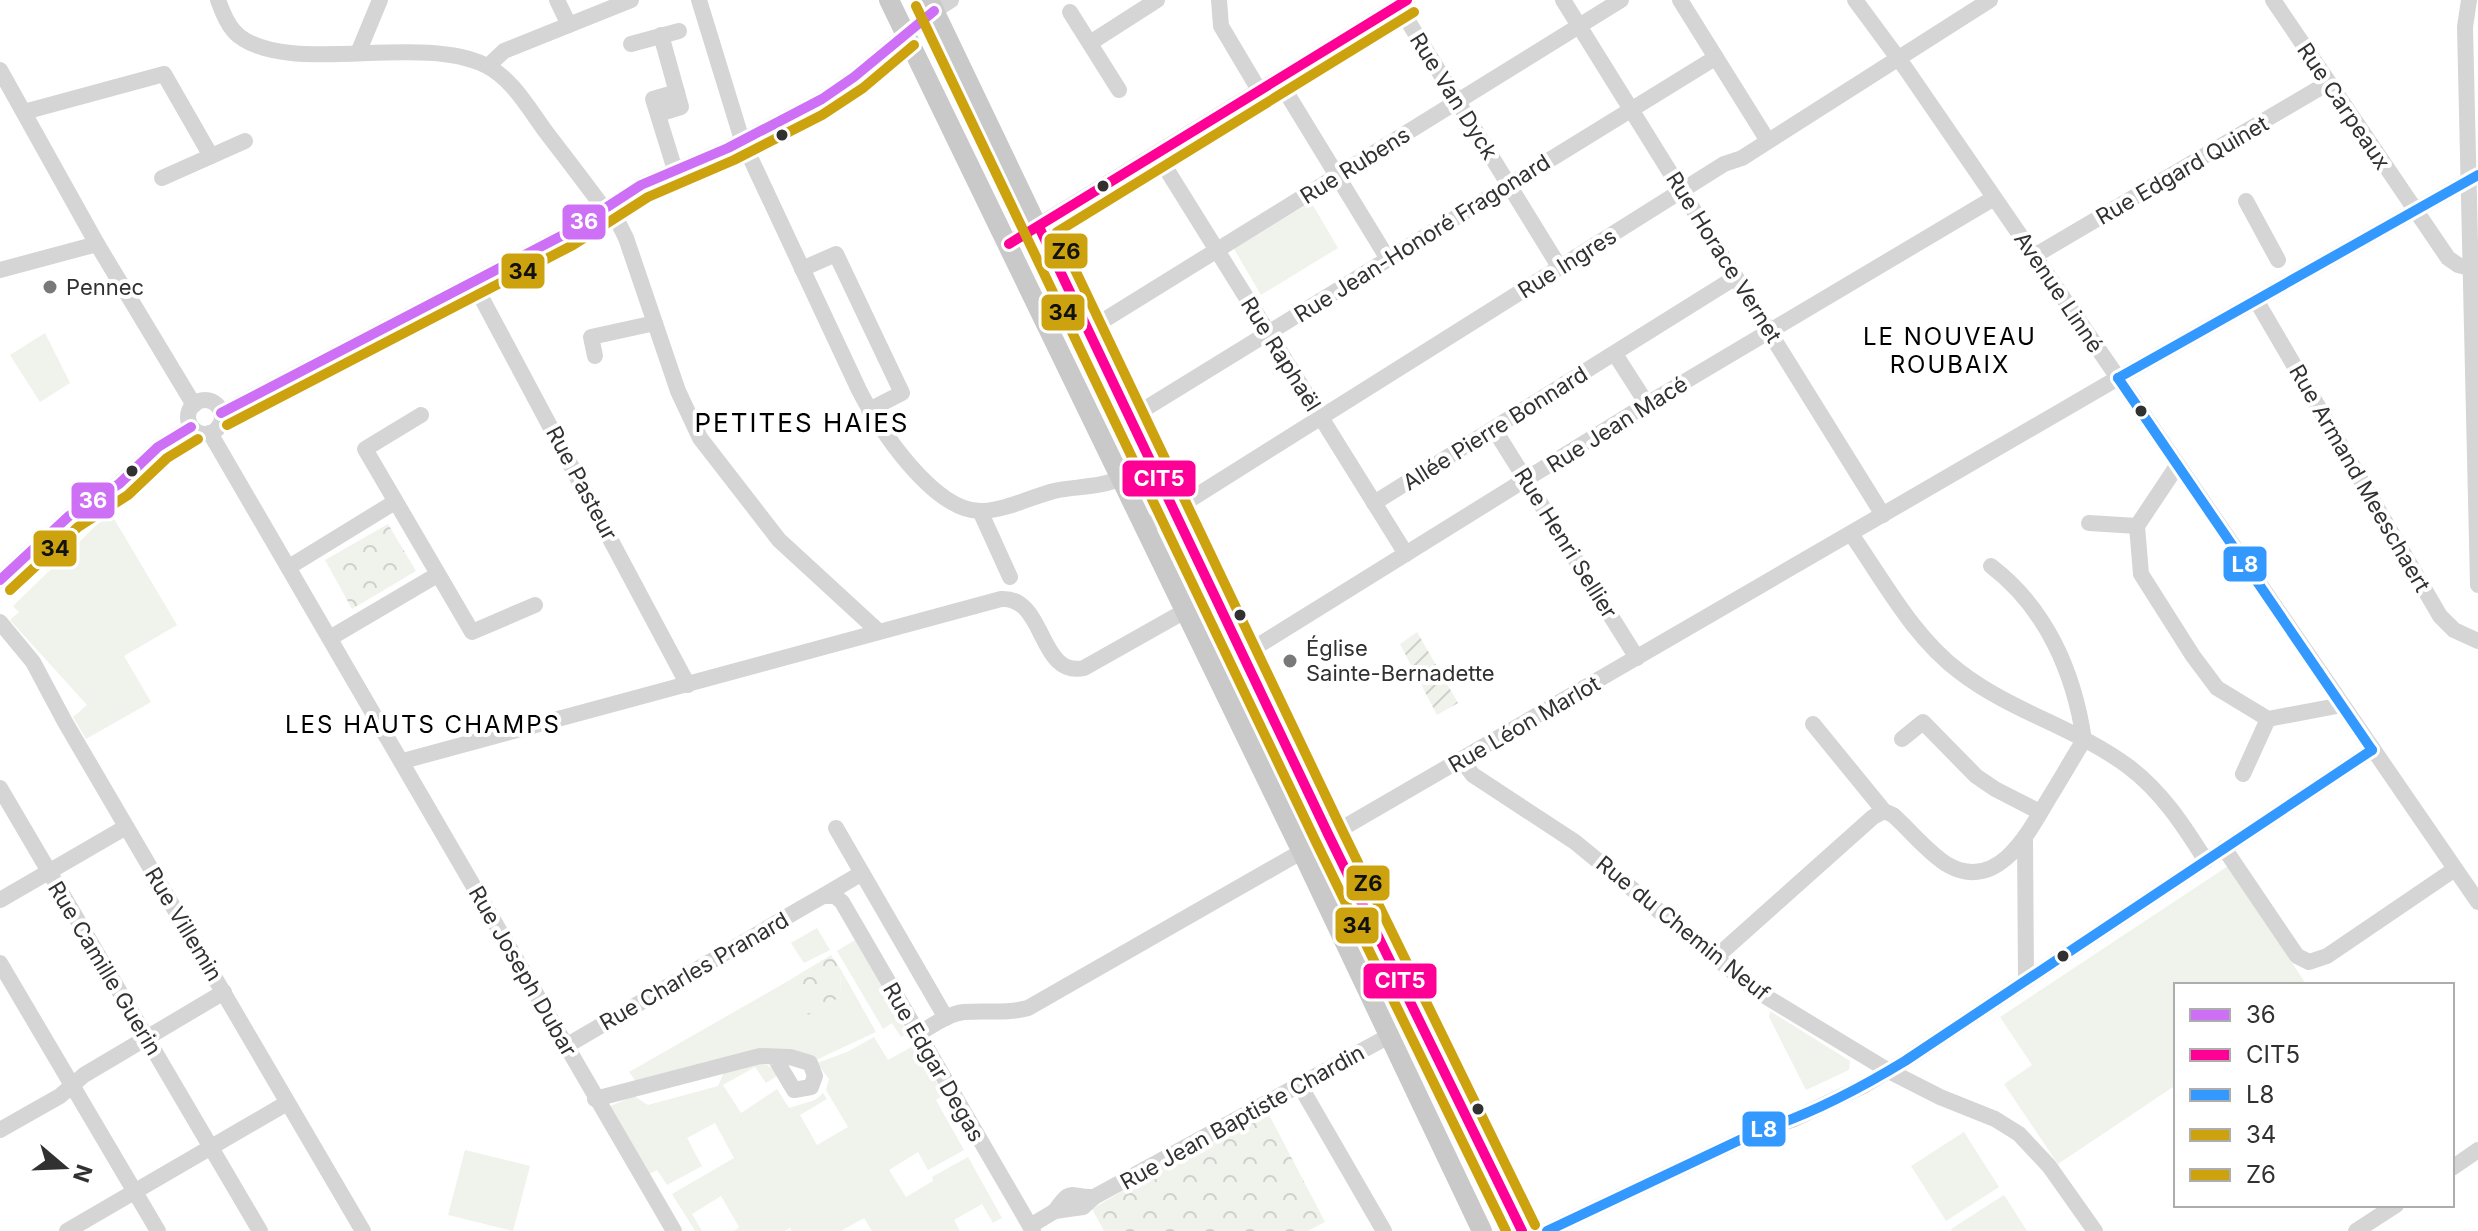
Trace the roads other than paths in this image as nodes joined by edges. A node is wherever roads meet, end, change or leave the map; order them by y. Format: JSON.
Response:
{"nodes":[{"id":1,"x":380,"y":0,"type":"edge"},
{"id":2,"x":557,"y":0,"type":"edge"},
{"id":3,"x":631,"y":0,"type":"edge"},
{"id":4,"x":699,"y":0,"type":"edge"},
{"id":5,"x":889,"y":0,"type":"edge"},
{"id":6,"x":1157,"y":0,"type":"edge"},
{"id":7,"x":1219,"y":0,"type":"edge"},
{"id":8,"x":1563,"y":0,"type":"edge"},
{"id":9,"x":1621,"y":0,"type":"edge"},
{"id":10,"x":1680,"y":0,"type":"edge"},
{"id":11,"x":1855,"y":0,"type":"edge"},
{"id":12,"x":1990,"y":0,"type":"edge"},
{"id":13,"x":2273,"y":0,"type":"edge"},
{"id":14,"x":2469,"y":0,"type":"edge"},
{"id":15,"x":220,"y":1,"type":"edge"},
{"id":16,"x":1402,"y":3,"type":"edge"},
{"id":17,"x":938,"y":4,"type":"edge"},
{"id":18,"x":606,"y":5,"type":"edge"},
{"id":19,"x":1070,"y":12,"type":"dead end"},
{"id":20,"x":569,"y":25,"type":"junction"},
{"id":21,"x":1579,"y":26,"type":"junction"},
{"id":22,"x":679,"y":31,"type":"dead end"},
{"id":23,"x":905,"y":34,"type":"junction"},
{"id":24,"x":661,"y":35,"type":"junction"},
{"id":25,"x":1090,"y":43,"type":"junction"},
{"id":26,"x":631,"y":44,"type":"dead end"},
{"id":27,"x":358,"y":53,"type":"junction"},
{"id":28,"x":1715,"y":58,"type":"junction"},
{"id":29,"x":1898,"y":58,"type":"junction"},
{"id":30,"x":488,"y":66,"type":"junction"},
{"id":31,"x":0,"y":70,"type":"edge"},
{"id":32,"x":1278,"y":79,"type":"junction"},
{"id":33,"x":2328,"y":83,"type":"junction"},
{"id":34,"x":1119,"y":90,"type":"dead end"},
{"id":35,"x":1259,"y":90,"type":"junction"},
{"id":36,"x":1457,"y":101,"type":"junction"},
{"id":37,"x":1632,"y":110,"type":"junction"},
{"id":38,"x":24,"y":112,"type":"junction"},
{"id":39,"x":742,"y":140,"type":"junction"},
{"id":40,"x":245,"y":141,"type":"dead end"},
{"id":41,"x":1768,"y":141,"type":"junction"},
{"id":42,"x":1157,"y":154,"type":"junction"},
{"id":43,"x":211,"y":156,"type":"junction"},
{"id":44,"x":675,"y":170,"type":"junction"},
{"id":45,"x":1337,"y":176,"type":"junction"},
{"id":46,"x":162,"y":178,"type":"dead end"},
{"id":47,"x":2473,"y":178,"type":"edge"},
{"id":48,"x":1509,"y":185,"type":"junction"},
{"id":49,"x":1683,"y":190,"type":"junction"},
{"id":50,"x":1994,"y":198,"type":"junction"},
{"id":51,"x":2246,"y":201,"type":"dead end"},
{"id":52,"x":607,"y":208,"type":"junction"},
{"id":53,"x":2414,"y":211,"type":"junction"},
{"id":54,"x":1039,"y":227,"type":"junction"},
{"id":55,"x":97,"y":244,"type":"junction"},
{"id":56,"x":1008,"y":244,"type":"junction"},
{"id":57,"x":1216,"y":251,"type":"junction"},
{"id":58,"x":2034,"y":256,"type":"junction"},
{"id":59,"x":1388,"y":259,"type":"junction"},
{"id":60,"x":1560,"y":268,"type":"junction"},
{"id":61,"x":2470,"y":268,"type":"junction"},
{"id":62,"x":802,"y":269,"type":"junction"},
{"id":63,"x":0,"y":270,"type":"edge"},
{"id":64,"x":2285,"y":271,"type":"junction"},
{"id":65,"x":1736,"y":277,"type":"junction"},
{"id":66,"x":473,"y":282,"type":"junction"},
{"id":67,"x":2256,"y":300,"type":"junction"},
{"id":68,"x":655,"y":323,"type":"junction"},
{"id":69,"x":1088,"y":330,"type":"junction"},
{"id":70,"x":1769,"y":331,"type":"junction"},
{"id":71,"x":1268,"y":333,"type":"junction"},
{"id":72,"x":1615,"y":354,"type":"junction"},
{"id":73,"x":595,"y":356,"type":"dead end"},
{"id":74,"x":2118,"y":378,"type":"junction"},
{"id":75,"x":1647,"y":404,"type":"junction"},
{"id":76,"x":194,"y":405,"type":"junction"},
{"id":77,"x":869,"y":410,"type":"junction"},
{"id":78,"x":221,"y":413,"type":"junction"},
{"id":79,"x":421,"y":415,"type":"dead end"},
{"id":80,"x":1130,"y":418,"type":"junction"},
{"id":81,"x":1321,"y":419,"type":"junction"},
{"id":82,"x":191,"y":427,"type":"junction"},
{"id":83,"x":1494,"y":429,"type":"junction"},
{"id":84,"x":210,"y":433,"type":"junction"},
{"id":85,"x":2177,"y":466,"type":"junction"},
{"id":86,"x":1121,"y":478,"type":"junction"},
{"id":87,"x":1526,"y":480,"type":"junction"},
{"id":88,"x":395,"y":502,"type":"junction"},
{"id":89,"x":1374,"y":503,"type":"junction"},
{"id":90,"x":980,"y":511,"type":"junction"},
{"id":91,"x":1174,"y":512,"type":"junction"},
{"id":92,"x":1883,"y":515,"type":"junction"},
{"id":93,"x":2089,"y":523,"type":"dead end"},
{"id":94,"x":2137,"y":526,"type":"junction"},
{"id":95,"x":1145,"y":528,"type":"junction"},
{"id":96,"x":1851,"y":534,"type":"junction"},
{"id":97,"x":1406,"y":554,"type":"junction"},
{"id":98,"x":1991,"y":566,"type":"dead end"},
{"id":99,"x":289,"y":567,"type":"junction"},
{"id":100,"x":437,"y":575,"type":"junction"},
{"id":101,"x":1010,"y":577,"type":"dead end"},
{"id":102,"x":0,"y":580,"type":"edge"},
{"id":103,"x":2478,"y":585,"type":"edge"},
{"id":104,"x":535,"y":605,"type":"dead end"},
{"id":105,"x":1185,"y":611,"type":"junction"},
{"id":106,"x":0,"y":622,"type":"edge"},
{"id":107,"x":878,"y":631,"type":"junction"},
{"id":108,"x":330,"y":638,"type":"junction"},
{"id":109,"x":2478,"y":641,"type":"edge"},
{"id":110,"x":1243,"y":655,"type":"junction"},
{"id":111,"x":1637,"y":658,"type":"junction"},
{"id":112,"x":688,"y":685,"type":"junction"},
{"id":113,"x":2342,"y":705,"type":"junction"},
{"id":114,"x":2268,"y":719,"type":"junction"},
{"id":115,"x":1813,"y":724,"type":"dead end"},
{"id":116,"x":1902,"y":739,"type":"dead end"},
{"id":117,"x":2084,"y":740,"type":"junction"},
{"id":118,"x":2372,"y":750,"type":"junction"},
{"id":119,"x":1461,"y":760,"type":"junction"},
{"id":120,"x":403,"y":761,"type":"junction"},
{"id":121,"x":2243,"y":774,"type":"dead end"},
{"id":122,"x":0,"y":788,"type":"edge"},
{"id":123,"x":1884,"y":811,"type":"junction"},
{"id":124,"x":2040,"y":812,"type":"junction"},
{"id":125,"x":126,"y":827,"type":"junction"},
{"id":126,"x":836,"y":828,"type":"dead end"},
{"id":127,"x":1329,"y":836,"type":"junction"},
{"id":128,"x":2025,"y":838,"type":"junction"},
{"id":129,"x":2224,"y":848,"type":"junction"},
{"id":130,"x":1302,"y":852,"type":"junction"},
{"id":131,"x":2206,"y":861,"type":"junction"},
{"id":132,"x":2455,"y":869,"type":"junction"},
{"id":133,"x":48,"y":872,"type":"junction"},
{"id":134,"x":862,"y":873,"type":"junction"},
{"id":135,"x":828,"y":896,"type":"junction"},
{"id":136,"x":0,"y":900,"type":"edge"},
{"id":137,"x":2478,"y":902,"type":"edge"},
{"id":138,"x":1715,"y":958,"type":"junction"},
{"id":139,"x":0,"y":963,"type":"edge"},
{"id":140,"x":2026,"y":981,"type":"junction"},
{"id":141,"x":224,"y":992,"type":"junction"},
{"id":142,"x":946,"y":1018,"type":"junction"},
{"id":143,"x":918,"y":1034,"type":"junction"},
{"id":144,"x":1389,"y":1036,"type":"junction"},
{"id":145,"x":146,"y":1038,"type":"junction"},
{"id":146,"x":566,"y":1046,"type":"junction"},
{"id":147,"x":775,"y":1058,"type":"dead end"},
{"id":148,"x":1889,"y":1071,"type":"junction"},
{"id":149,"x":71,"y":1084,"type":"junction"},
{"id":150,"x":1299,"y":1084,"type":"junction"},
{"id":151,"x":595,"y":1099,"type":"junction"},
{"id":152,"x":287,"y":1103,"type":"junction"},
{"id":153,"x":0,"y":1130,"type":"edge"},
{"id":154,"x":211,"y":1148,"type":"junction"},
{"id":155,"x":2478,"y":1150,"type":"edge"},
{"id":156,"x":2454,"y":1167,"type":"edge"},
{"id":157,"x":134,"y":1192,"type":"junction"},
{"id":158,"x":2393,"y":1207,"type":"edge"},
{"id":159,"x":1031,"y":1228,"type":"edge"},
{"id":160,"x":67,"y":1231,"type":"edge"},
{"id":161,"x":158,"y":1231,"type":"edge"},
{"id":162,"x":260,"y":1231,"type":"edge"},
{"id":163,"x":363,"y":1231,"type":"edge"},
{"id":164,"x":674,"y":1231,"type":"edge"},
{"id":165,"x":1384,"y":1231,"type":"edge"},
{"id":166,"x":1482,"y":1231,"type":"edge"},
{"id":167,"x":1522,"y":1231,"type":"edge"},
{"id":168,"x":1547,"y":1231,"type":"edge"},
{"id":169,"x":2095,"y":1231,"type":"edge"},
{"id":170,"x":2356,"y":1231,"type":"edge"}],
"edges":[{"from":1,"to":27,"type":"street"},
{"from":2,"to":20,"type":"street"},
{"from":3,"to":18,"type":"street"},
{"from":4,"to":39,"type":"street"},
{"from":5,"to":23,"type":"main road"},
{"from":6,"to":25,"type":"street"},
{"from":7,"to":35,"type":"street"},
{"from":8,"to":21,"type":"street","name":"Rue Horace Vernet"},
{"from":9,"to":21,"type":"street","name":"Rue Rubens"},
{"from":10,"to":28,"type":"street"},
{"from":11,"to":29,"type":"street","name":"Avenue Linné"},
{"from":12,"to":29,"type":"street","name":"Rue Ingres"},
{"from":13,"to":33,"type":"street","name":"Rue Carpeaux"},
{"from":14,"to":47,"type":"street"},
{"from":15,"to":27,"type":"street"},
{"from":16,"to":32,"type":"street"},
{"from":16,"to":36,"type":"street","name":"Rue Van Dyck"},
{"from":17,"to":23,"type":"street"},
{"from":17,"to":54,"type":"main road"},
{"from":18,"to":20,"type":"street"},
{"from":19,"to":25,"type":"street"},
{"from":20,"to":30,"type":"street"},
{"from":21,"to":36,"type":"street","name":"Rue Rubens"},
{"from":21,"to":37,"type":"street","name":"Rue Horace Vernet"},
{"from":22,"to":24,"type":"street"},
{"from":23,"to":39,"type":"street"},
{"from":23,"to":56,"type":"main road"},
{"from":24,"to":26,"type":"street"},
{"from":24,"to":44,"type":"street"},
{"from":25,"to":34,"type":"street"},
{"from":27,"to":30,"type":"street"},
{"from":28,"to":37,"type":"street","name":"Rue Jean-Honoré Fragonard"},
{"from":28,"to":41,"type":"street"},
{"from":29,"to":41,"type":"street","name":"Rue Ingres"},
{"from":29,"to":50,"type":"street","name":"Avenue Linné"},
{"from":30,"to":52,"type":"street"},
{"from":31,"to":38,"type":"street"},
{"from":32,"to":35,"type":"street"},
{"from":32,"to":45,"type":"street"},
{"from":33,"to":53,"type":"street","name":"Rue Carpeaux"},
{"from":33,"to":58,"type":"street","name":"Rue Edgard Quinet"},
{"from":35,"to":42,"type":"street"},
{"from":36,"to":45,"type":"street","name":"Rue Rubens"},
{"from":36,"to":48,"type":"street","name":"Rue Van Dyck"},
{"from":37,"to":48,"type":"street","name":"Rue Jean-Honoré Fragonard"},
{"from":37,"to":49,"type":"street","name":"Rue Horace Vernet"},
{"from":38,"to":43,"type":"street"},
{"from":38,"to":55,"type":"street"},
{"from":39,"to":44,"type":"street"},
{"from":39,"to":62,"type":"street"},
{"from":40,"to":43,"type":"street"},
{"from":41,"to":49,"type":"street","name":"Rue Ingres"},
{"from":42,"to":54,"type":"street"},
{"from":42,"to":57,"type":"street","name":"Rue Raphaël"},
{"from":43,"to":46,"type":"street"},
{"from":44,"to":52,"type":"street"},
{"from":45,"to":57,"type":"street","name":"Rue Rubens"},
{"from":45,"to":59,"type":"street"},
{"from":47,"to":53,"type":"street","name":"Rue Léon Marlot"},
{"from":47,"to":61,"type":"street"},
{"from":48,"to":59,"type":"street","name":"Rue Jean-Honoré Fragonard"},
{"from":48,"to":60,"type":"street","name":"Rue Van Dyck"},
{"from":49,"to":60,"type":"street","name":"Rue Ingres"},
{"from":49,"to":65,"type":"street","name":"Rue Horace Vernet"},
{"from":50,"to":58,"type":"street","name":"Avenue Linné"},
{"from":50,"to":70,"type":"street","name":"Rue Jean Macé"},
{"from":51,"to":64,"type":"street"},
{"from":52,"to":66,"type":"street"},
{"from":52,"to":68,"type":"street"},
{"from":53,"to":61,"type":"street","name":"Rue Carpeaux"},
{"from":53,"to":64,"type":"street","name":"Rue Léon Marlot"},
{"from":54,"to":56,"type":"street"},
{"from":54,"to":69,"type":"main road"},
{"from":55,"to":63,"type":"street"},
{"from":55,"to":76,"type":"street"},
{"from":56,"to":86,"type":"main road"},
{"from":57,"to":69,"type":"street","name":"Rue Rubens"},
{"from":57,"to":71,"type":"street","name":"Rue Raphaël"},
{"from":58,"to":74,"type":"street","name":"Avenue Linné"},
{"from":59,"to":71,"type":"street","name":"Rue Jean-Honoré Fragonard"},
{"from":60,"to":81,"type":"street","name":"Rue Ingres"},
{"from":61,"to":103,"type":"street"},
{"from":62,"to":77,"type":"street"},
{"from":62,"to":77,"type":"street"},
{"from":64,"to":67,"type":"street","name":"Rue Léon Marlot"},
{"from":65,"to":70,"type":"street","name":"Rue Horace Vernet"},
{"from":65,"to":72,"type":"street","name":"Allée Pierre Bonnard"},
{"from":66,"to":78,"type":"street"},
{"from":66,"to":112,"type":"street","name":"Rue Pasteur"},
{"from":67,"to":74,"type":"street","name":"Rue Léon Marlot"},
{"from":67,"to":109,"type":"street","name":"Rue Armand Meeschaert"},
{"from":68,"to":73,"type":"street"},
{"from":68,"to":107,"type":"street"},
{"from":69,"to":80,"type":"main road"},
{"from":70,"to":75,"type":"street","name":"Rue Jean Macé"},
{"from":70,"to":92,"type":"street","name":"Rue Horace Vernet"},
{"from":71,"to":80,"type":"street","name":"Rue Jean-Honoré Fragonard"},
{"from":71,"to":81,"type":"street","name":"Rue Raphaël"},
{"from":72,"to":75,"type":"street"},
{"from":72,"to":83,"type":"street","name":"Allée Pierre Bonnard"},
{"from":74,"to":85,"type":"street","name":"Avenue Linné"},
{"from":74,"to":92,"type":"street","name":"Rue Léon Marlot"},
{"from":75,"to":87,"type":"street","name":"Rue Jean Macé"},
{"from":76,"to":78,"type":"street"},
{"from":76,"to":82,"type":"street"},
{"from":77,"to":90,"type":"street"},
{"from":78,"to":84,"type":"street"},
{"from":79,"to":88,"type":"street"},
{"from":80,"to":91,"type":"main road"},
{"from":81,"to":89,"type":"street","name":"Rue Raphaël"},
{"from":81,"to":91,"type":"street","name":"Rue Ingres"},
{"from":82,"to":84,"type":"street"},
{"from":82,"to":102,"type":"street"},
{"from":83,"to":87,"type":"street","name":"Rue Henri Sellier"},
{"from":83,"to":89,"type":"street","name":"Allée Pierre Bonnard"},
{"from":84,"to":99,"type":"street","name":"Rue Joseph Dubar"},
{"from":85,"to":94,"type":"street"},
{"from":85,"to":113,"type":"street","name":"Avenue Linné"},
{"from":86,"to":90,"type":"street"},
{"from":86,"to":95,"type":"main road"},
{"from":87,"to":97,"type":"street","name":"Rue Jean Macé"},
{"from":87,"to":111,"type":"street","name":"Rue Henri Sellier"},
{"from":88,"to":99,"type":"street"},
{"from":88,"to":100,"type":"street"},
{"from":89,"to":97,"type":"street","name":"Rue Raphaël"},
{"from":90,"to":101,"type":"street"},
{"from":91,"to":95,"type":"street","name":"Rue Ingres"},
{"from":91,"to":110,"type":"main road"},
{"from":92,"to":96,"type":"street","name":"Rue Léon Marlot"},
{"from":93,"to":94,"type":"street"},
{"from":94,"to":114,"type":"street"},
{"from":95,"to":105,"type":"main road"},
{"from":96,"to":111,"type":"street","name":"Rue Léon Marlot"},
{"from":96,"to":117,"type":"street"},
{"from":97,"to":110,"type":"street","name":"Rue Jean Macé"},
{"from":98,"to":117,"type":"street"},
{"from":99,"to":108,"type":"street","name":"Rue Joseph Dubar"},
{"from":100,"to":104,"type":"street"},
{"from":100,"to":108,"type":"street"},
{"from":105,"to":107,"type":"street"},
{"from":105,"to":130,"type":"main road"},
{"from":106,"to":125,"type":"street","name":"Rue Villemin"},
{"from":107,"to":112,"type":"street"},
{"from":108,"to":120,"type":"street","name":"Rue Joseph Dubar"},
{"from":110,"to":127,"type":"main road"},
{"from":111,"to":119,"type":"street","name":"Rue Léon Marlot"},
{"from":112,"to":120,"type":"street"},
{"from":113,"to":114,"type":"street"},
{"from":113,"to":118,"type":"street","name":"Avenue Linné"},
{"from":114,"to":121,"type":"street"},
{"from":115,"to":123,"type":"street"},
{"from":116,"to":124,"type":"street"},
{"from":117,"to":124,"type":"street"},
{"from":117,"to":131,"type":"street"},
{"from":118,"to":129,"type":"street"},
{"from":118,"to":132,"type":"street","name":"Avenue Linné"},
{"from":119,"to":127,"type":"street","name":"Rue Léon Marlot"},
{"from":119,"to":138,"type":"street","name":"Rue du Chemin Neuf"},
{"from":120,"to":146,"type":"street","name":"Rue Joseph Dubar"},
{"from":122,"to":133,"type":"street","name":"Rue Camille Guerin"},
{"from":123,"to":128,"type":"street"},
{"from":123,"to":138,"type":"street"},
{"from":124,"to":128,"type":"street"},
{"from":125,"to":133,"type":"street"},
{"from":125,"to":141,"type":"street","name":"Rue Villemin"},
{"from":126,"to":134,"type":"street","name":"Rue Edgar Degas"},
{"from":127,"to":130,"type":"street","name":"Rue Léon Marlot"},
{"from":127,"to":167,"type":"main road"},
{"from":128,"to":140,"type":"street"},
{"from":129,"to":131,"type":"street"},
{"from":129,"to":132,"type":"street"},
{"from":130,"to":142,"type":"street","name":"Rue Léon Marlot"},
{"from":130,"to":144,"type":"main road"},
{"from":131,"to":140,"type":"street"},
{"from":132,"to":137,"type":"street","name":"Avenue Linné"},
{"from":133,"to":136,"type":"street"},
{"from":133,"to":145,"type":"street","name":"Rue Camille Guerin"},
{"from":134,"to":135,"type":"street","name":"Rue Charles Pranard"},
{"from":134,"to":142,"type":"street","name":"Rue Edgar Degas"},
{"from":135,"to":143,"type":"street","name":"Rue Edgar Degas"},
{"from":135,"to":146,"type":"street","name":"Rue Charles Pranard"},
{"from":138,"to":148,"type":"street","name":"Rue du Chemin Neuf"},
{"from":139,"to":149,"type":"street"},
{"from":140,"to":148,"type":"street"},
{"from":141,"to":145,"type":"street"},
{"from":141,"to":152,"type":"street","name":"Rue Villemin"},
{"from":142,"to":143,"type":"street","name":"Rue Léon Marlot"},
{"from":143,"to":159,"type":"street","name":"Rue Edgar Degas"},
{"from":144,"to":150,"type":"street","name":"Rue Jean Baptiste Chardin"},
{"from":144,"to":166,"type":"main road"},
{"from":145,"to":149,"type":"street"},
{"from":145,"to":154,"type":"street","name":"Rue Camille Guerin"},
{"from":146,"to":151,"type":"street","name":"Rue Joseph Dubar"},
{"from":147,"to":151,"type":"street"},
{"from":148,"to":168,"type":"street"},
{"from":148,"to":169,"type":"street","name":"Rue du Chemin Neuf"},
{"from":149,"to":153,"type":"street"},
{"from":149,"to":157,"type":"street"},
{"from":150,"to":159,"type":"street","name":"Rue Jean Baptiste Chardin"},
{"from":150,"to":165,"type":"street"},
{"from":151,"to":164,"type":"street","name":"Rue Joseph Dubar"},
{"from":152,"to":154,"type":"street"},
{"from":152,"to":163,"type":"street","name":"Rue Villemin"},
{"from":154,"to":157,"type":"street"},
{"from":154,"to":162,"type":"street","name":"Rue Camille Guerin"},
{"from":155,"to":156,"type":"street"},
{"from":157,"to":160,"type":"street"},
{"from":157,"to":161,"type":"street"},
{"from":158,"to":170,"type":"street"}]}
